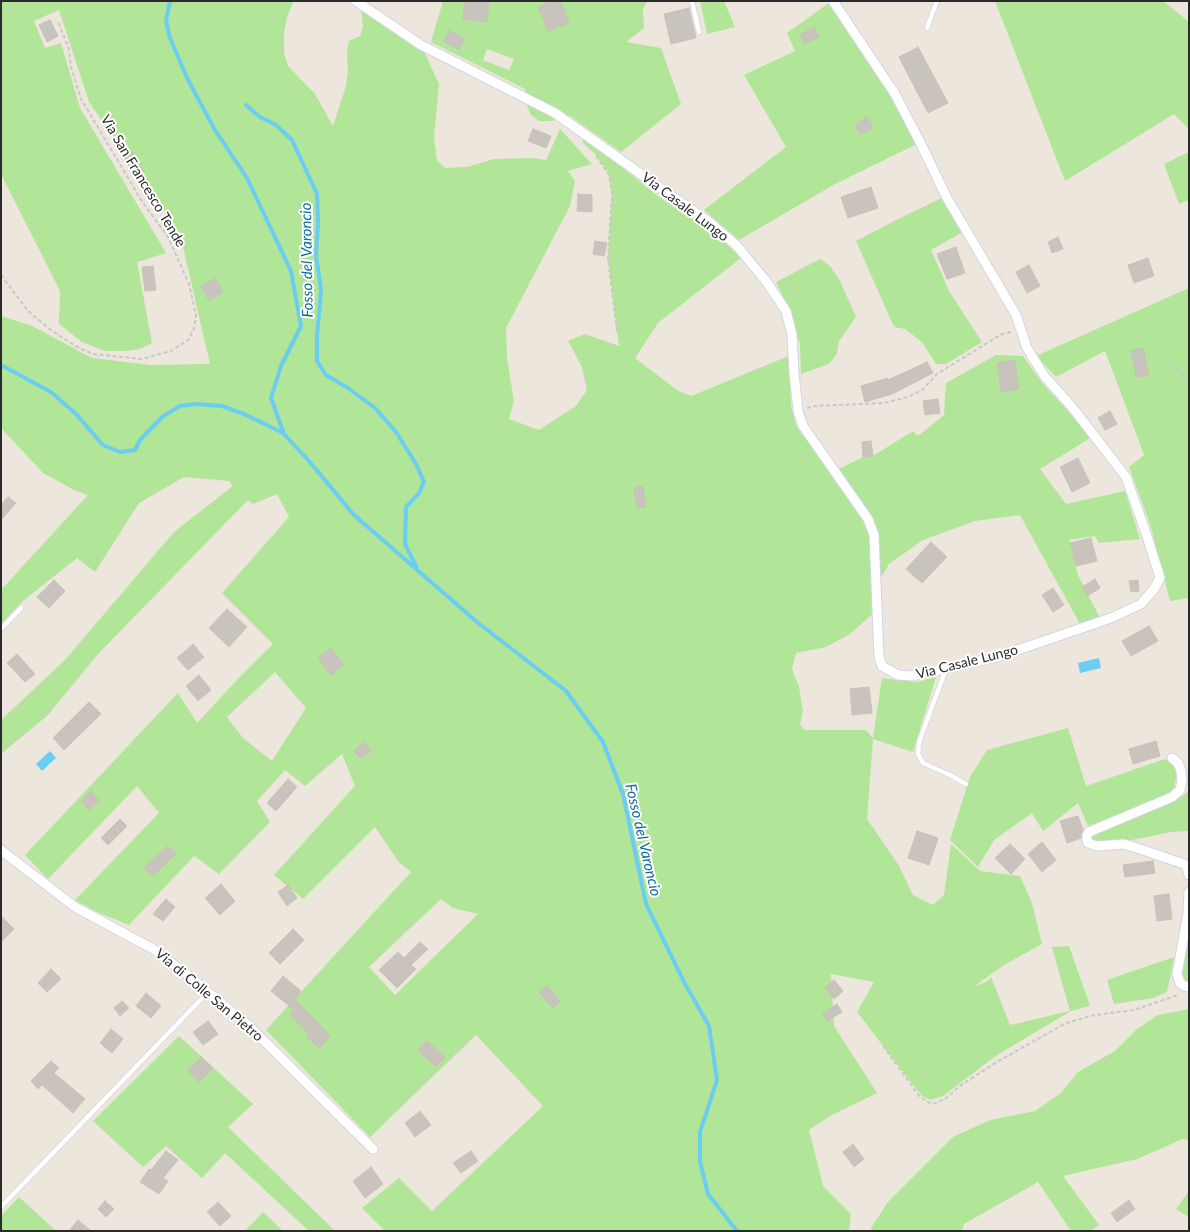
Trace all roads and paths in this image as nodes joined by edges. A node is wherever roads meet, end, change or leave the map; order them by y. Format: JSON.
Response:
{"nodes":[{"id":1,"x":356,"y":1,"type":"edge"},
{"id":2,"x":692,"y":1,"type":"edge"},
{"id":3,"x":833,"y":1,"type":"edge"},
{"id":4,"x":937,"y":1,"type":"edge"},
{"id":5,"x":58,"y":22,"type":"dead end"},
{"id":6,"x":927,"y":28,"type":"dead end"},
{"id":7,"x":699,"y":32,"type":"dead end"},
{"id":8,"x":595,"y":154,"type":"dead end"},
{"id":9,"x":1,"y":275,"type":"edge"},
{"id":10,"x":1021,"y":328,"type":"junction"},
{"id":11,"x":617,"y":331,"type":"dead end"},
{"id":12,"x":1166,"y":359,"type":"dead end"},
{"id":13,"x":1189,"y":381,"type":"edge"},
{"id":14,"x":798,"y":411,"type":"junction"},
{"id":15,"x":21,"y":608,"type":"dead end"},
{"id":16,"x":1,"y":630,"type":"edge"},
{"id":17,"x":946,"y":669,"type":"junction"},
{"id":18,"x":1172,"y":758,"type":"dead end"},
{"id":19,"x":966,"y":784,"type":"dead end"},
{"id":20,"x":1,"y":850,"type":"edge"},
{"id":21,"x":1189,"y":875,"type":"edge"},
{"id":22,"x":1189,"y":892,"type":"edge"},
{"id":23,"x":1188,"y":988,"type":"edge"},
{"id":24,"x":208,"y":992,"type":"junction"},
{"id":25,"x":882,"y":1046,"type":"dead end"},
{"id":26,"x":373,"y":1149,"type":"dead end"},
{"id":27,"x":1,"y":1207,"type":"edge"}],
"edges":[{"from":1,"to":14,"type":"street","name":"Via Casale Lungo"},
{"from":2,"to":7,"type":"lane"},
{"from":3,"to":10,"type":"street","name":"Via Casale Lungo"},
{"from":4,"to":6,"type":"lane"},
{"from":5,"to":9,"type":"path","name":"Via San Francesco Tende"},
{"from":8,"to":11,"type":"path"},
{"from":10,"to":14,"type":"path"},
{"from":10,"to":17,"type":"street","name":"Via Casale Lungo"},
{"from":12,"to":13,"type":"path"},
{"from":14,"to":17,"type":"street","name":"Via Casale Lungo"},
{"from":15,"to":16,"type":"lane"},
{"from":17,"to":19,"type":"lane"},
{"from":18,"to":21,"type":"street"},
{"from":20,"to":24,"type":"street","name":"Via di Colle San Pietro"},
{"from":22,"to":23,"type":"street"},
{"from":23,"to":25,"type":"path"},
{"from":24,"to":26,"type":"street","name":"Via di Colle San Pietro"},
{"from":24,"to":27,"type":"lane"}]}
